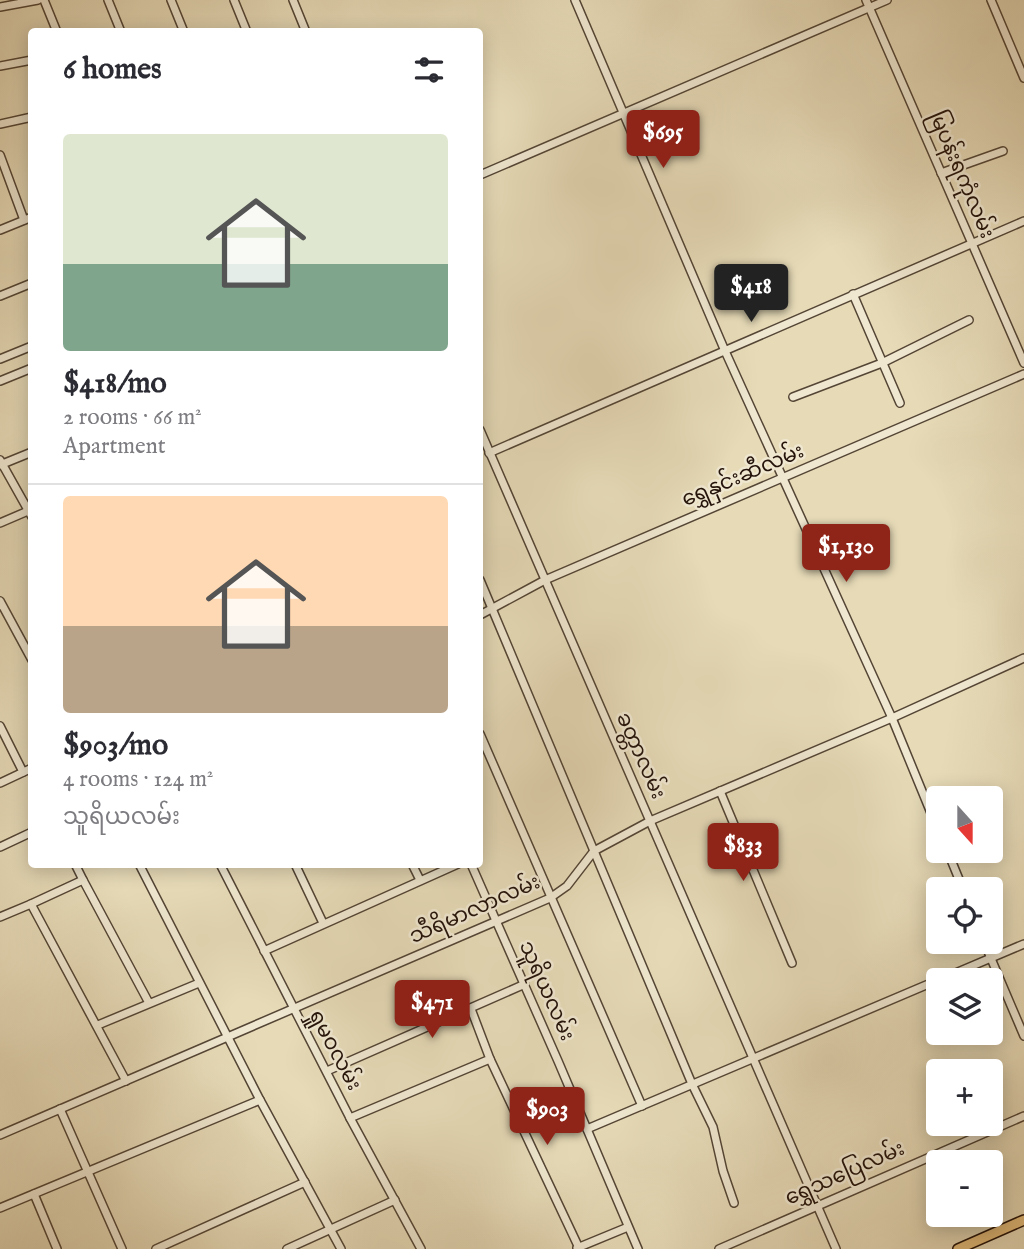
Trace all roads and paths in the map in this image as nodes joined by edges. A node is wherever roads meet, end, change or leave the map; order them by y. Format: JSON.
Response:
{"nodes":[{"id":1,"x":38,"y":0,"type":"edge"},
{"id":2,"x":44,"y":0,"type":"edge"},
{"id":3,"x":108,"y":0,"type":"edge"},
{"id":4,"x":171,"y":0,"type":"edge"},
{"id":5,"x":234,"y":0,"type":"edge"},
{"id":6,"x":293,"y":0,"type":"edge"},
{"id":7,"x":575,"y":0,"type":"edge"},
{"id":8,"x":887,"y":0,"type":"edge"},
{"id":9,"x":991,"y":0,"type":"edge"},
{"id":10,"x":868,"y":4,"type":"edge"},
{"id":11,"x":0,"y":6,"type":"edge"},
{"id":12,"x":55,"y":28,"type":"edge"},
{"id":13,"x":120,"y":28,"type":"edge"},
{"id":14,"x":182,"y":28,"type":"edge"},
{"id":15,"x":245,"y":28,"type":"edge"},
{"id":16,"x":304,"y":28,"type":"edge"},
{"id":17,"x":28,"y":61,"type":"edge"},
{"id":18,"x":0,"y":66,"type":"edge"},
{"id":19,"x":1024,"y":78,"type":"edge"},
{"id":20,"x":623,"y":114,"type":"junction"},
{"id":21,"x":28,"y":118,"type":"edge"},
{"id":22,"x":0,"y":124,"type":"edge"},
{"id":23,"x":1003,"y":150,"type":"dead end"},
{"id":24,"x":0,"y":155,"type":"edge"},
{"id":25,"x":941,"y":173,"type":"junction"},
{"id":26,"x":483,"y":174,"type":"edge"},
{"id":27,"x":28,"y":218,"type":"edge"},
{"id":28,"x":1024,"y":221,"type":"edge"},
{"id":29,"x":0,"y":230,"type":"edge"},
{"id":30,"x":972,"y":243,"type":"junction"},
{"id":31,"x":28,"y":285,"type":"edge"},
{"id":32,"x":853,"y":295,"type":"junction"},
{"id":33,"x":0,"y":296,"type":"edge"},
{"id":34,"x":969,"y":320,"type":"dead end"},
{"id":35,"x":28,"y":348,"type":"edge"},
{"id":36,"x":725,"y":351,"type":"junction"},
{"id":37,"x":0,"y":359,"type":"edge"},
{"id":38,"x":882,"y":363,"type":"junction"},
{"id":39,"x":1024,"y":363,"type":"edge"},
{"id":40,"x":28,"y":370,"type":"edge"},
{"id":41,"x":1024,"y":374,"type":"edge"},
{"id":42,"x":0,"y":381,"type":"edge"},
{"id":43,"x":793,"y":397,"type":"dead end"},
{"id":44,"x":900,"y":403,"type":"dead end"},
{"id":45,"x":483,"y":438,"type":"edge"},
{"id":46,"x":28,"y":453,"type":"edge"},
{"id":47,"x":489,"y":453,"type":"junction"},
{"id":48,"x":1,"y":463,"type":"edge"},
{"id":49,"x":782,"y":479,"type":"junction"},
{"id":50,"x":28,"y":510,"type":"edge"},
{"id":51,"x":28,"y":515,"type":"edge"},
{"id":52,"x":0,"y":523,"type":"edge"},
{"id":53,"x":545,"y":580,"type":"junction"},
{"id":54,"x":483,"y":587,"type":"edge"},
{"id":55,"x":0,"y":601,"type":"edge"},
{"id":56,"x":492,"y":609,"type":"junction"},
{"id":57,"x":483,"y":614,"type":"edge"},
{"id":58,"x":28,"y":653,"type":"edge"},
{"id":59,"x":1024,"y":658,"type":"edge"},
{"id":60,"x":892,"y":718,"type":"junction"},
{"id":61,"x":0,"y":726,"type":"edge"},
{"id":62,"x":483,"y":741,"type":"edge"},
{"id":63,"x":28,"y":770,"type":"edge"},
{"id":64,"x":23,"y":772,"type":"junction"},
{"id":65,"x":0,"y":783,"type":"edge"},
{"id":66,"x":720,"y":791,"type":"junction"},
{"id":67,"x":926,"y":801,"type":"edge"},
{"id":68,"x":650,"y":821,"type":"junction"},
{"id":69,"x":28,"y":834,"type":"edge"},
{"id":70,"x":0,"y":847,"type":"edge"},
{"id":71,"x":594,"y":851,"type":"junction"},
{"id":72,"x":77,"y":868,"type":"edge"},
{"id":73,"x":141,"y":868,"type":"edge"},
{"id":74,"x":222,"y":868,"type":"edge"},
{"id":75,"x":297,"y":868,"type":"edge"},
{"id":76,"x":414,"y":868,"type":"edge"},
{"id":77,"x":448,"y":868,"type":"edge"},
{"id":78,"x":473,"y":868,"type":"edge"},
{"id":79,"x":83,"y":880,"type":"junction"},
{"id":80,"x":420,"y":880,"type":"junction"},
{"id":81,"x":550,"y":898,"type":"junction"},
{"id":82,"x":32,"y":904,"type":"junction"},
{"id":83,"x":0,"y":917,"type":"edge"},
{"id":84,"x":495,"y":920,"type":"junction"},
{"id":85,"x":323,"y":923,"type":"junction"},
{"id":86,"x":1024,"y":944,"type":"edge"},
{"id":87,"x":264,"y":951,"type":"junction"},
{"id":88,"x":989,"y":954,"type":"edge"},
{"id":89,"x":991,"y":958,"type":"junction"},
{"id":90,"x":792,"y":963,"type":"dead end"},
{"id":91,"x":967,"y":968,"type":"edge"},
{"id":92,"x":199,"y":982,"type":"junction"},
{"id":93,"x":525,"y":984,"type":"junction"},
{"id":94,"x":926,"y":985,"type":"edge"},
{"id":95,"x":149,"y":1003,"type":"junction"},
{"id":96,"x":471,"y":1009,"type":"junction"},
{"id":97,"x":294,"y":1010,"type":"junction"},
{"id":98,"x":98,"y":1025,"type":"junction"},
{"id":99,"x":1024,"y":1036,"type":"edge"},
{"id":100,"x":227,"y":1038,"type":"junction"},
{"id":101,"x":755,"y":1058,"type":"junction"},
{"id":102,"x":490,"y":1059,"type":"junction"},
{"id":103,"x":327,"y":1071,"type":"junction"},
{"id":104,"x":127,"y":1081,"type":"junction"},
{"id":105,"x":692,"y":1084,"type":"junction"},
{"id":106,"x":260,"y":1100,"type":"junction"},
{"id":107,"x":642,"y":1106,"type":"junction"},
{"id":108,"x":60,"y":1109,"type":"junction"},
{"id":109,"x":1024,"y":1116,"type":"edge"},
{"id":110,"x":350,"y":1118,"type":"junction"},
{"id":111,"x":587,"y":1129,"type":"junction"},
{"id":112,"x":0,"y":1135,"type":"edge"},
{"id":113,"x":89,"y":1171,"type":"junction"},
{"id":114,"x":305,"y":1182,"type":"junction"},
{"id":115,"x":34,"y":1194,"type":"junction"},
{"id":116,"x":396,"y":1200,"type":"junction"},
{"id":117,"x":734,"y":1203,"type":"dead end"},
{"id":118,"x":817,"y":1205,"type":"junction"},
{"id":119,"x":0,"y":1208,"type":"edge"},
{"id":120,"x":1024,"y":1220,"type":"edge"},
{"id":121,"x":628,"y":1227,"type":"junction"},
{"id":122,"x":331,"y":1231,"type":"junction"},
{"id":123,"x":577,"y":1248,"type":"edge"},
{"id":124,"x":57,"y":1249,"type":"edge"},
{"id":125,"x":122,"y":1249,"type":"edge"},
{"id":126,"x":156,"y":1249,"type":"edge"},
{"id":127,"x":287,"y":1249,"type":"edge"},
{"id":128,"x":341,"y":1249,"type":"edge"},
{"id":129,"x":421,"y":1249,"type":"edge"},
{"id":130,"x":638,"y":1249,"type":"edge"},
{"id":131,"x":719,"y":1249,"type":"edge"},
{"id":132,"x":836,"y":1249,"type":"edge"},
{"id":133,"x":958,"y":1249,"type":"edge"}],
"edges":[{"from":1,"to":11,"type":"street"},
{"from":2,"to":12,"type":"street"},
{"from":3,"to":13,"type":"street"},
{"from":4,"to":14,"type":"street"},
{"from":5,"to":15,"type":"street"},
{"from":6,"to":16,"type":"street"},
{"from":7,"to":20,"type":"street"},
{"from":8,"to":10,"type":"street"},
{"from":9,"to":19,"type":"street"},
{"from":10,"to":20,"type":"street"},
{"from":10,"to":25,"type":"street","name":"မြပန်းရကုံလမ်း"},
{"from":17,"to":18,"type":"street"},
{"from":20,"to":26,"type":"street"},
{"from":20,"to":36,"type":"street"},
{"from":21,"to":22,"type":"street"},
{"from":23,"to":25,"type":"street"},
{"from":24,"to":27,"type":"street"},
{"from":25,"to":30,"type":"street","name":"မြပန်းရကုံလမ်း"},
{"from":27,"to":29,"type":"street"},
{"from":28,"to":30,"type":"street"},
{"from":30,"to":32,"type":"street"},
{"from":30,"to":39,"type":"street","name":"မြပန်းရကုံလမ်း"},
{"from":31,"to":33,"type":"street"},
{"from":32,"to":36,"type":"street"},
{"from":32,"to":38,"type":"street"},
{"from":34,"to":38,"type":"street"},
{"from":35,"to":37,"type":"street"},
{"from":36,"to":47,"type":"street"},
{"from":36,"to":49,"type":"street"},
{"from":38,"to":43,"type":"street"},
{"from":38,"to":44,"type":"street"},
{"from":40,"to":42,"type":"street"},
{"from":41,"to":49,"type":"street","name":"ရွှေနှင်းဆီလမ်း"},
{"from":45,"to":47,"type":"street","name":"ခတ္တာလမ်း"},
{"from":46,"to":48,"type":"street"},
{"from":47,"to":53,"type":"street","name":"ခတ္တာလမ်း"},
{"from":48,"to":50,"type":"street"},
{"from":49,"to":53,"type":"street","name":"ရွှေနှင်းဆီလမ်း"},
{"from":49,"to":60,"type":"street"},
{"from":51,"to":52,"type":"street"},
{"from":53,"to":56,"type":"street","name":"ရွှေနှင်းဆီလမ်း"},
{"from":53,"to":68,"type":"street","name":"ခတ္တာလမ်း"},
{"from":54,"to":56,"type":"street"},
{"from":55,"to":58,"type":"street"},
{"from":56,"to":57,"type":"street","name":"ရွှေနှင်းဆီလမ်း"},
{"from":56,"to":71,"type":"street"},
{"from":59,"to":60,"type":"street","name":"သီရိမာလာလမ်း"},
{"from":60,"to":66,"type":"street","name":"သီရိမာလာလမ်း"},
{"from":60,"to":67,"type":"street"},
{"from":61,"to":64,"type":"street"},
{"from":62,"to":81,"type":"street"},
{"from":63,"to":64,"type":"street"},
{"from":64,"to":65,"type":"street"},
{"from":66,"to":68,"type":"street","name":"သီရိမာလာလမ်း"},
{"from":66,"to":90,"type":"street"},
{"from":68,"to":71,"type":"street","name":"သီရိမာလာလမ်း"},
{"from":68,"to":101,"type":"street","name":"ခတ္တာလမ်း"},
{"from":69,"to":70,"type":"street"},
{"from":71,"to":81,"type":"street","name":"သီရိမာလာလမ်း"},
{"from":71,"to":105,"type":"street"},
{"from":72,"to":79,"type":"street"},
{"from":73,"to":92,"type":"street"},
{"from":74,"to":87,"type":"street","name":"ရှုမဝလမ်း"},
{"from":75,"to":85,"type":"street"},
{"from":76,"to":80,"type":"street"},
{"from":77,"to":80,"type":"street"},
{"from":78,"to":84,"type":"street","name":"သူရိယလမ်း"},
{"from":79,"to":82,"type":"street"},
{"from":79,"to":95,"type":"street"},
{"from":80,"to":85,"type":"street"},
{"from":81,"to":84,"type":"street","name":"သီရိမာလာလမ်း"},
{"from":81,"to":107,"type":"street"},
{"from":82,"to":83,"type":"street"},
{"from":82,"to":98,"type":"street"},
{"from":84,"to":93,"type":"street","name":"သူရိယလမ်း"},
{"from":84,"to":97,"type":"street","name":"သီရိမာလာလမ်း"},
{"from":85,"to":87,"type":"street"},
{"from":86,"to":89,"type":"street"},
{"from":87,"to":97,"type":"street","name":"ရှုမဝလမ်း"},
{"from":88,"to":89,"type":"street"},
{"from":89,"to":91,"type":"street"},
{"from":89,"to":99,"type":"street"},
{"from":92,"to":95,"type":"street"},
{"from":92,"to":100,"type":"street"},
{"from":93,"to":96,"type":"street"},
{"from":93,"to":111,"type":"street","name":"သူရိယလမ်း"},
{"from":94,"to":101,"type":"street"},
{"from":95,"to":98,"type":"street"},
{"from":96,"to":102,"type":"street"},
{"from":96,"to":103,"type":"street"},
{"from":97,"to":100,"type":"street","name":"သီရိမာလာလမ်း"},
{"from":97,"to":103,"type":"street","name":"ရှုမဝလမ်း"},
{"from":98,"to":104,"type":"street"},
{"from":100,"to":104,"type":"street","name":"သီရိမာလာလမ်း"},
{"from":100,"to":106,"type":"street"},
{"from":101,"to":105,"type":"street"},
{"from":101,"to":118,"type":"street","name":"ခတ္တာလမ်း"},
{"from":102,"to":110,"type":"street"},
{"from":102,"to":123,"type":"street"},
{"from":103,"to":110,"type":"street","name":"ရှုမဝလမ်း"},
{"from":104,"to":108,"type":"street","name":"သီရိမာလာလမ်း"},
{"from":105,"to":107,"type":"street"},
{"from":105,"to":117,"type":"street"},
{"from":106,"to":113,"type":"street"},
{"from":106,"to":114,"type":"street"},
{"from":107,"to":111,"type":"street"},
{"from":108,"to":112,"type":"street","name":"သီရိမာလာလမ်း"},
{"from":108,"to":113,"type":"street"},
{"from":109,"to":118,"type":"street","name":"ရွှေသပြေလမ်း"},
{"from":110,"to":116,"type":"street","name":"ရှုမဝလမ်း"},
{"from":111,"to":121,"type":"street","name":"သူရိယလမ်း"},
{"from":113,"to":115,"type":"street"},
{"from":113,"to":125,"type":"street"},
{"from":114,"to":122,"type":"street"},
{"from":114,"to":126,"type":"street"},
{"from":115,"to":119,"type":"street"},
{"from":115,"to":124,"type":"street"},
{"from":116,"to":122,"type":"street"},
{"from":116,"to":129,"type":"street","name":"ရှုမဝလမ်း"},
{"from":118,"to":131,"type":"street","name":"ရွှေသပြေလမ်း"},
{"from":118,"to":132,"type":"street","name":"ခတ္တာလမ်း"},
{"from":120,"to":133,"type":"main road"},
{"from":121,"to":123,"type":"street"},
{"from":121,"to":130,"type":"street","name":"သူရိယလမ်း"},
{"from":122,"to":127,"type":"street"},
{"from":122,"to":128,"type":"street"}]}
